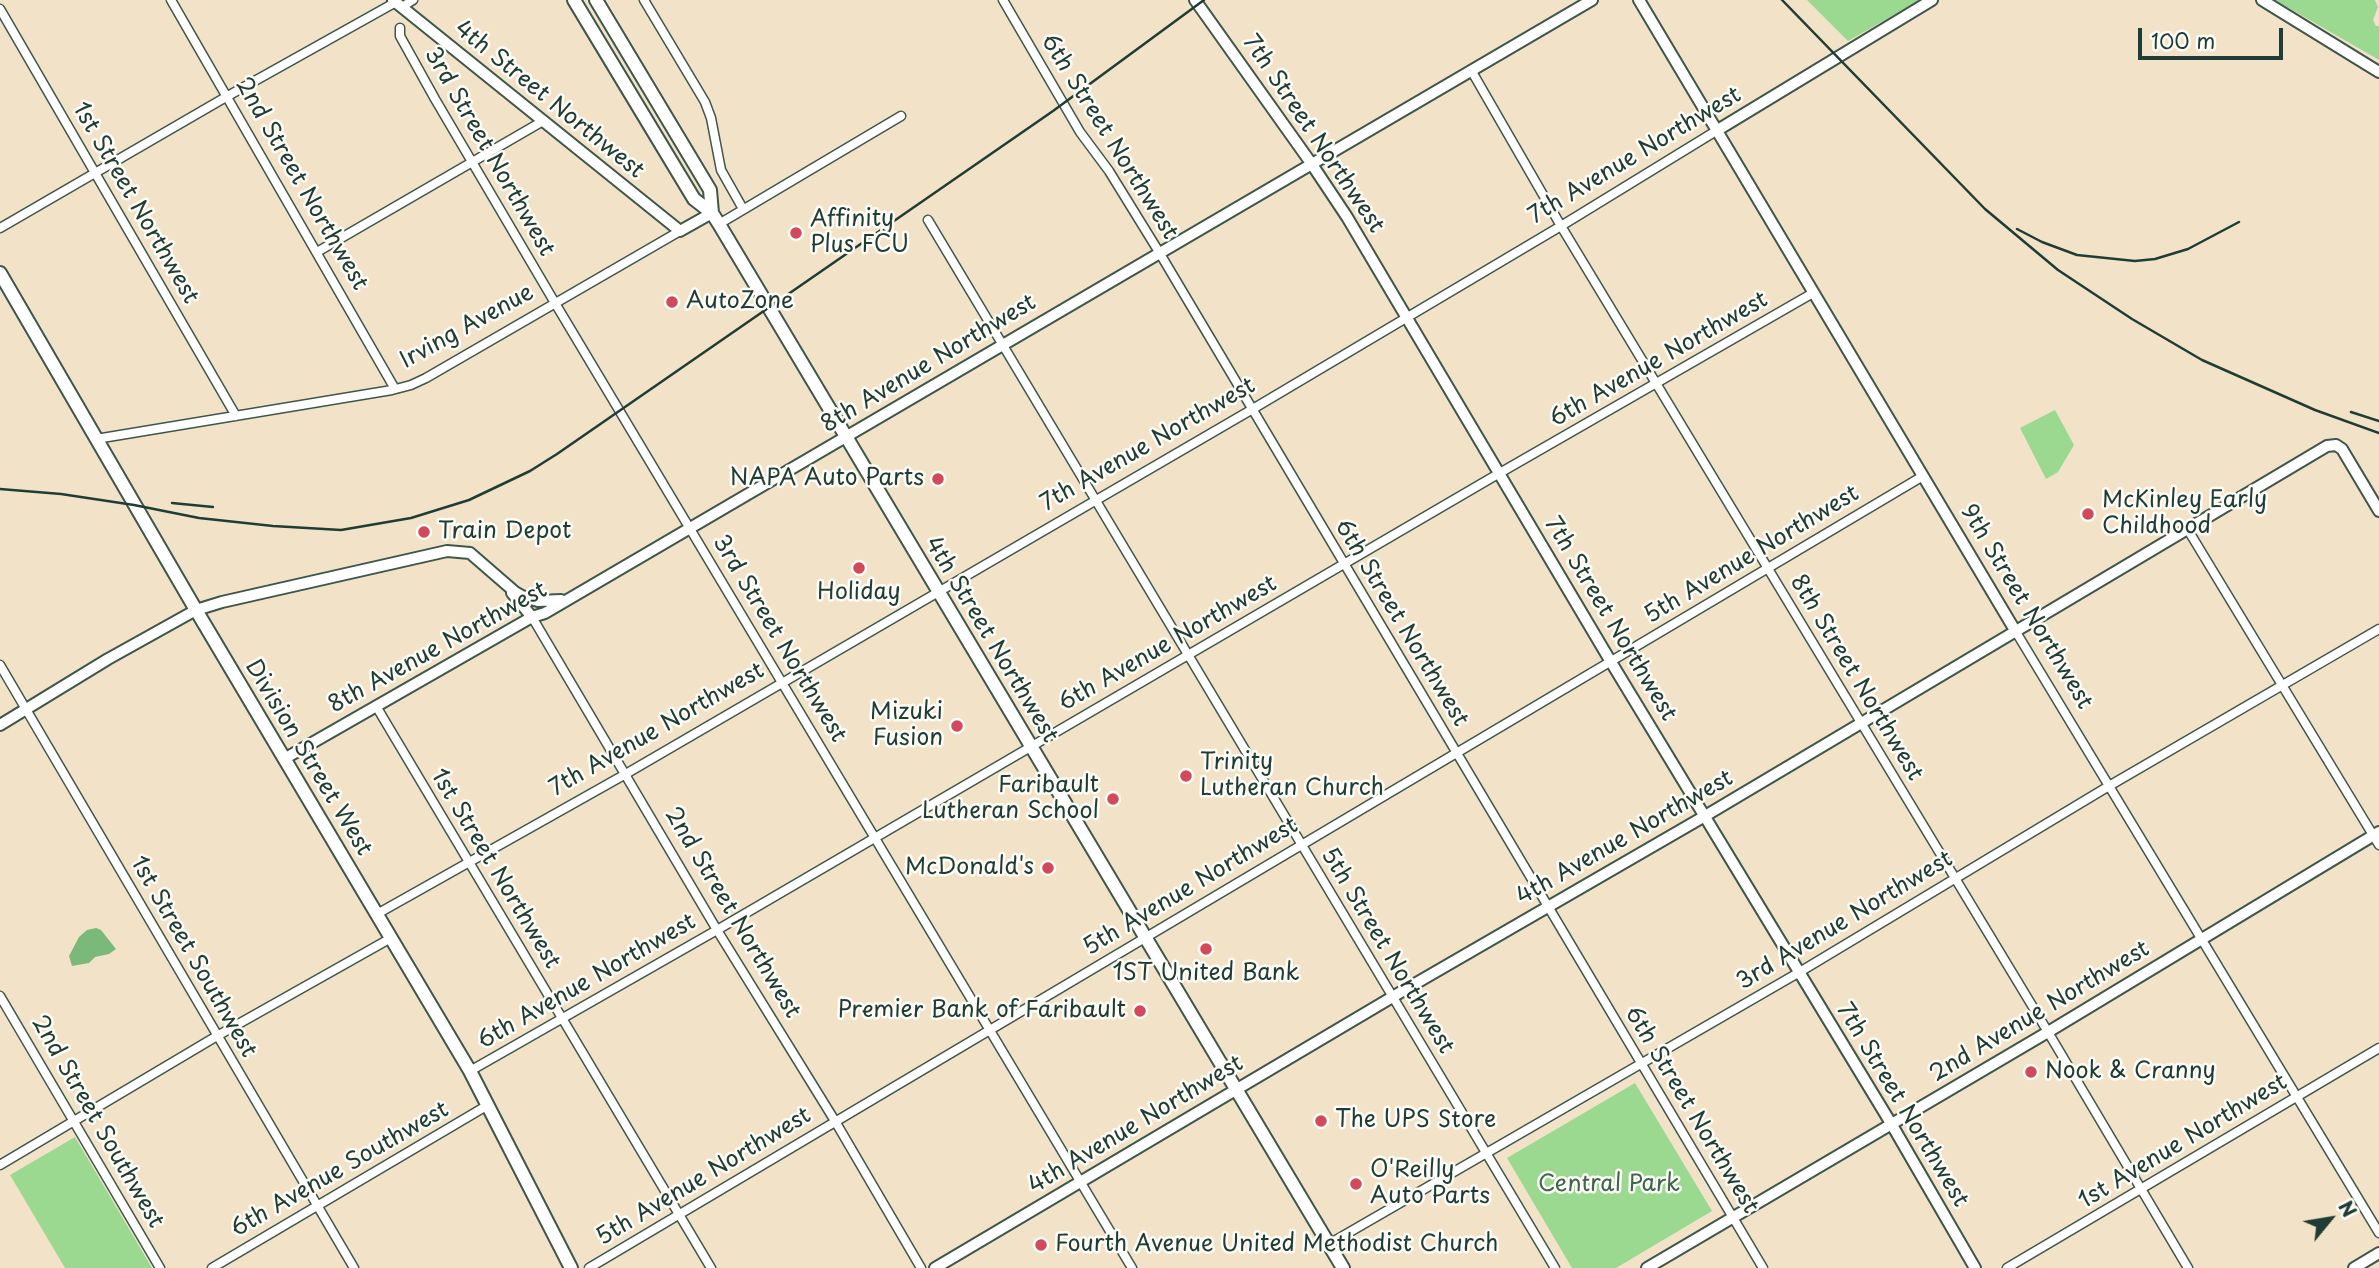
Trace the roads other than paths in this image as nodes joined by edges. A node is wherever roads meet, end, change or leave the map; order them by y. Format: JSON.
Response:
{"nodes":[{"id":1,"x":171,"y":0,"type":"edge"},
{"id":2,"x":413,"y":0,"type":"edge"},
{"id":3,"x":574,"y":0,"type":"edge"},
{"id":4,"x":596,"y":0,"type":"edge"},
{"id":5,"x":644,"y":0,"type":"edge"},
{"id":6,"x":1003,"y":0,"type":"edge"},
{"id":7,"x":1195,"y":0,"type":"edge"},
{"id":8,"x":1592,"y":0,"type":"edge"},
{"id":9,"x":1639,"y":0,"type":"edge"},
{"id":10,"x":1931,"y":0,"type":"edge"},
{"id":11,"x":2262,"y":0,"type":"edge"},
{"id":12,"x":397,"y":3,"type":"edge"},
{"id":13,"x":0,"y":9,"type":"edge"},
{"id":14,"x":400,"y":28,"type":"dead end"},
{"id":15,"x":1471,"y":70,"type":"junction"},
{"id":16,"x":2379,"y":72,"type":"edge"},
{"id":17,"x":226,"y":97,"type":"junction"},
{"id":18,"x":901,"y":116,"type":"dead end"},
{"id":19,"x":542,"y":121,"type":"junction"},
{"id":20,"x":1716,"y":131,"type":"junction"},
{"id":21,"x":472,"y":162,"type":"junction"},
{"id":22,"x":1311,"y":163,"type":"junction"},
{"id":23,"x":96,"y":172,"type":"junction"},
{"id":24,"x":743,"y":209,"type":"junction"},
{"id":25,"x":716,"y":218,"type":"junction"},
{"id":26,"x":928,"y":220,"type":"dead end"},
{"id":27,"x":1561,"y":226,"type":"junction"},
{"id":28,"x":0,"y":228,"type":"edge"},
{"id":29,"x":680,"y":231,"type":"junction"},
{"id":30,"x":317,"y":252,"type":"junction"},
{"id":31,"x":1158,"y":252,"type":"junction"},
{"id":32,"x":0,"y":273,"type":"edge"},
{"id":33,"x":1813,"y":293,"type":"junction"},
{"id":34,"x":555,"y":303,"type":"junction"},
{"id":35,"x":1406,"y":318,"type":"junction"},
{"id":36,"x":1002,"y":345,"type":"junction"},
{"id":37,"x":1656,"y":383,"type":"junction"},
{"id":38,"x":395,"y":389,"type":"junction"},
{"id":39,"x":1251,"y":410,"type":"junction"},
{"id":40,"x":236,"y":416,"type":"junction"},
{"id":41,"x":846,"y":437,"type":"junction"},
{"id":42,"x":96,"y":439,"type":"junction"},
{"id":43,"x":1499,"y":474,"type":"junction"},
{"id":44,"x":1923,"y":476,"type":"junction"},
{"id":45,"x":1095,"y":500,"type":"junction"},
{"id":46,"x":2379,"y":511,"type":"edge"},
{"id":47,"x":690,"y":528,"type":"junction"},
{"id":48,"x":2188,"y":530,"type":"junction"},
{"id":49,"x":1344,"y":564,"type":"junction"},
{"id":50,"x":1767,"y":568,"type":"junction"},
{"id":51,"x":504,"y":583,"type":"junction"},
{"id":52,"x":939,"y":591,"type":"junction"},
{"id":53,"x":567,"y":600,"type":"junction"},
{"id":54,"x":196,"y":610,"type":"junction"},
{"id":55,"x":532,"y":617,"type":"junction"},
{"id":56,"x":2379,"y":629,"type":"edge"},
{"id":57,"x":2016,"y":632,"type":"junction"},
{"id":58,"x":1188,"y":655,"type":"junction"},
{"id":59,"x":1611,"y":662,"type":"junction"},
{"id":60,"x":0,"y":665,"type":"edge"},
{"id":61,"x":783,"y":682,"type":"junction"},
{"id":62,"x":2283,"y":686,"type":"junction"},
{"id":63,"x":376,"y":706,"type":"junction"},
{"id":64,"x":26,"y":710,"type":"junction"},
{"id":65,"x":1860,"y":723,"type":"junction"},
{"id":66,"x":0,"y":725,"type":"edge"},
{"id":67,"x":1031,"y":747,"type":"junction"},
{"id":68,"x":1456,"y":752,"type":"junction"},
{"id":69,"x":284,"y":759,"type":"junction"},
{"id":70,"x":624,"y":775,"type":"junction"},
{"id":71,"x":2109,"y":786,"type":"junction"},
{"id":72,"x":1705,"y":816,"type":"junction"},
{"id":73,"x":2377,"y":837,"type":"edge"},
{"id":74,"x":875,"y":838,"type":"junction"},
{"id":75,"x":1301,"y":845,"type":"junction"},
{"id":76,"x":468,"y":862,"type":"junction"},
{"id":77,"x":1955,"y":878,"type":"junction"},
{"id":78,"x":1548,"y":906,"type":"junction"},
{"id":79,"x":377,"y":914,"type":"junction"},
{"id":80,"x":717,"y":930,"type":"junction"},
{"id":81,"x":1144,"y":937,"type":"junction"},
{"id":82,"x":391,"y":938,"type":"junction"},
{"id":83,"x":2202,"y":940,"type":"junction"},
{"id":84,"x":1798,"y":973,"type":"junction"},
{"id":85,"x":0,"y":996,"type":"edge"},
{"id":86,"x":1393,"y":996,"type":"junction"},
{"id":87,"x":4,"y":1011,"type":"edge"},
{"id":88,"x":562,"y":1017,"type":"junction"},
{"id":89,"x":989,"y":1030,"type":"junction"},
{"id":90,"x":2048,"y":1032,"type":"junction"},
{"id":91,"x":217,"y":1036,"type":"junction"},
{"id":92,"x":2379,"y":1048,"type":"edge"},
{"id":93,"x":1641,"y":1062,"type":"junction"},
{"id":94,"x":470,"y":1071,"type":"junction"},
{"id":95,"x":1236,"y":1091,"type":"junction"},
{"id":96,"x":2296,"y":1097,"type":"junction"},
{"id":97,"x":488,"y":1105,"type":"junction"},
{"id":98,"x":835,"y":1121,"type":"junction"},
{"id":99,"x":74,"y":1122,"type":"junction"},
{"id":100,"x":1892,"y":1125,"type":"junction"},
{"id":101,"x":1486,"y":1153,"type":"junction"},
{"id":102,"x":0,"y":1165,"type":"edge"},
{"id":103,"x":1081,"y":1183,"type":"junction"},
{"id":104,"x":2140,"y":1189,"type":"junction"},
{"id":105,"x":317,"y":1205,"type":"junction"},
{"id":106,"x":679,"y":1215,"type":"junction"},
{"id":107,"x":1731,"y":1216,"type":"junction"},
{"id":108,"x":2379,"y":1233,"type":"edge"},
{"id":109,"x":1329,"y":1244,"type":"junction"},
{"id":110,"x":2379,"y":1252,"type":"edge"},
{"id":111,"x":160,"y":1268,"type":"edge"},
{"id":112,"x":212,"y":1268,"type":"edge"},
{"id":113,"x":354,"y":1268,"type":"edge"},
{"id":114,"x":571,"y":1268,"type":"edge"},
{"id":115,"x":589,"y":1268,"type":"edge"},
{"id":116,"x":711,"y":1268,"type":"edge"},
{"id":117,"x":922,"y":1268,"type":"edge"},
{"id":118,"x":935,"y":1268,"type":"edge"},
{"id":119,"x":1132,"y":1268,"type":"edge"},
{"id":120,"x":1343,"y":1268,"type":"edge"},
{"id":121,"x":1555,"y":1268,"type":"edge"},
{"id":122,"x":1647,"y":1268,"type":"edge"},
{"id":123,"x":1763,"y":1268,"type":"edge"},
{"id":124,"x":1975,"y":1268,"type":"edge"},
{"id":125,"x":2007,"y":1268,"type":"edge"},
{"id":126,"x":2188,"y":1268,"type":"edge"},
{"id":127,"x":2354,"y":1268,"type":"edge"}],
"edges":[{"from":1,"to":17,"type":"street","name":"2nd Street Northwest"},
{"from":2,"to":12,"type":"street"},
{"from":3,"to":25,"type":"main road"},
{"from":4,"to":25,"type":"main road"},
{"from":5,"to":24,"type":"street"},
{"from":6,"to":31,"type":"street","name":"6th Street Northwest"},
{"from":7,"to":22,"type":"street","name":"7th Street Northwest"},
{"from":8,"to":15,"type":"street","name":"8th Avenue Northwest"},
{"from":9,"to":20,"type":"street","name":"9th Street Northwest"},
{"from":10,"to":20,"type":"street","name":"7th Avenue Northwest"},
{"from":11,"to":16,"type":"street"},
{"from":12,"to":17,"type":"street"},
{"from":12,"to":19,"type":"street","name":"4th Street Northwest"},
{"from":13,"to":23,"type":"street","name":"1st Street Northwest"},
{"from":14,"to":21,"type":"street","name":"3rd Street Northwest"},
{"from":15,"to":22,"type":"street","name":"8th Avenue Northwest"},
{"from":15,"to":27,"type":"street","name":"8th Street Northwest"},
{"from":17,"to":23,"type":"street"},
{"from":17,"to":30,"type":"street","name":"2nd Street Northwest"},
{"from":18,"to":24,"type":"street","name":"Irving Avenue"},
{"from":19,"to":21,"type":"street"},
{"from":19,"to":29,"type":"street","name":"4th Street Northwest"},
{"from":20,"to":27,"type":"street","name":"7th Avenue Northwest"},
{"from":20,"to":33,"type":"street","name":"9th Street Northwest"},
{"from":21,"to":30,"type":"street"},
{"from":21,"to":34,"type":"street","name":"3rd Street Northwest"},
{"from":22,"to":31,"type":"street","name":"8th Avenue Northwest"},
{"from":22,"to":35,"type":"street","name":"7th Street Northwest"},
{"from":23,"to":28,"type":"street"},
{"from":23,"to":40,"type":"street","name":"1st Street Northwest"},
{"from":24,"to":25,"type":"street","name":"Irving Avenue"},
{"from":25,"to":29,"type":"street","name":"Irving Avenue"},
{"from":25,"to":41,"type":"main road","name":"4th Street Northwest"},
{"from":26,"to":36,"type":"street","name":"5th Street Northwest"},
{"from":27,"to":35,"type":"street","name":"7th Avenue Northwest"},
{"from":27,"to":37,"type":"street","name":"8th Street Northwest"},
{"from":29,"to":34,"type":"street","name":"Irving Avenue"},
{"from":30,"to":38,"type":"street","name":"2nd Street Northwest"},
{"from":31,"to":36,"type":"street","name":"8th Avenue Northwest"},
{"from":31,"to":39,"type":"street","name":"6th Street Northwest"},
{"from":32,"to":42,"type":"main road","name":"Division Street West"},
{"from":33,"to":37,"type":"street","name":"6th Avenue Northwest"},
{"from":33,"to":44,"type":"street","name":"9th Street Northwest"},
{"from":34,"to":38,"type":"street","name":"Irving Avenue"},
{"from":34,"to":47,"type":"street","name":"3rd Street Northwest"},
{"from":35,"to":39,"type":"street","name":"7th Avenue Northwest"},
{"from":35,"to":43,"type":"street","name":"7th Street Northwest"},
{"from":36,"to":41,"type":"street","name":"8th Avenue Northwest"},
{"from":36,"to":45,"type":"street","name":"5th Street Northwest"},
{"from":37,"to":43,"type":"street","name":"6th Avenue Northwest"},
{"from":37,"to":50,"type":"street","name":"8th Street Northwest"},
{"from":38,"to":40,"type":"street","name":"Irving Avenue"},
{"from":39,"to":45,"type":"street","name":"7th Avenue Northwest"},
{"from":39,"to":49,"type":"street","name":"6th Street Northwest"},
{"from":40,"to":42,"type":"street","name":"Irving Avenue"},
{"from":41,"to":47,"type":"street","name":"8th Avenue Northwest"},
{"from":41,"to":52,"type":"main road","name":"4th Street Northwest"},
{"from":42,"to":54,"type":"main road","name":"Division Street West"},
{"from":43,"to":49,"type":"street","name":"6th Avenue Northwest"},
{"from":43,"to":59,"type":"street","name":"7th Street Northwest"},
{"from":44,"to":50,"type":"street","name":"5th Avenue Northwest"},
{"from":44,"to":57,"type":"street","name":"9th Street Northwest"},
{"from":45,"to":52,"type":"street","name":"7th Avenue Northwest"},
{"from":45,"to":58,"type":"street","name":"5th Street Northwest"},
{"from":46,"to":48,"type":"street","name":"4th Avenue Northwest"},
{"from":47,"to":53,"type":"street","name":"8th Avenue Northwest"},
{"from":47,"to":61,"type":"street","name":"3rd Street Northwest"},
{"from":48,"to":57,"type":"street","name":"4th Avenue Northwest"},
{"from":48,"to":62,"type":"street"},
{"from":49,"to":58,"type":"street","name":"6th Avenue Northwest"},
{"from":49,"to":68,"type":"street","name":"6th Street Northwest"},
{"from":50,"to":59,"type":"street","name":"5th Avenue Northwest"},
{"from":50,"to":65,"type":"street","name":"8th Street Northwest"},
{"from":51,"to":53,"type":"street"},
{"from":51,"to":54,"type":"street"},
{"from":51,"to":55,"type":"street","name":"2nd Street Northwest"},
{"from":52,"to":61,"type":"street","name":"7th Avenue Northwest"},
{"from":52,"to":67,"type":"main road","name":"4th Street Northwest"},
{"from":53,"to":55,"type":"street","name":"8th Avenue Northwest"},
{"from":54,"to":64,"type":"street"},
{"from":54,"to":69,"type":"main road","name":"Division Street West"},
{"from":55,"to":63,"type":"street","name":"8th Avenue Northwest"},
{"from":55,"to":70,"type":"street","name":"2nd Street Northwest"},
{"from":56,"to":62,"type":"street","name":"3rd Avenue Northwest"},
{"from":57,"to":65,"type":"street","name":"4th Avenue Northwest"},
{"from":57,"to":71,"type":"street","name":"9th Street Northwest"},
{"from":58,"to":67,"type":"street","name":"6th Avenue Northwest"},
{"from":58,"to":75,"type":"street","name":"5th Street Northwest"},
{"from":59,"to":68,"type":"street","name":"5th Avenue Northwest"},
{"from":59,"to":72,"type":"street","name":"7th Street Northwest"},
{"from":60,"to":64,"type":"street","name":"1st Street Southwest"},
{"from":61,"to":70,"type":"street","name":"7th Avenue Northwest"},
{"from":61,"to":74,"type":"street","name":"3rd Street Northwest"},
{"from":62,"to":71,"type":"street","name":"3rd Avenue Northwest"},
{"from":62,"to":73,"type":"street"},
{"from":63,"to":69,"type":"street","name":"8th Avenue Northwest"},
{"from":63,"to":76,"type":"street","name":"1st Street Northwest"},
{"from":64,"to":66,"type":"street"},
{"from":64,"to":91,"type":"street","name":"1st Street Southwest"},
{"from":65,"to":72,"type":"street","name":"4th Avenue Northwest"},
{"from":65,"to":77,"type":"street","name":"8th Street Northwest"},
{"from":67,"to":74,"type":"street","name":"6th Avenue Northwest"},
{"from":67,"to":81,"type":"main road","name":"4th Street Northwest"},
{"from":68,"to":75,"type":"street","name":"5th Avenue Northwest"},
{"from":68,"to":78,"type":"street","name":"6th Street Northwest"},
{"from":69,"to":79,"type":"main road","name":"Division Street West"},
{"from":70,"to":76,"type":"street","name":"7th Avenue Northwest"},
{"from":70,"to":80,"type":"street","name":"2nd Street Northwest"},
{"from":71,"to":77,"type":"street","name":"3rd Avenue Northwest"},
{"from":71,"to":83,"type":"street","name":"9th Street Northwest"},
{"from":72,"to":78,"type":"street","name":"4th Avenue Northwest"},
{"from":72,"to":84,"type":"street","name":"7th Street Northwest"},
{"from":73,"to":83,"type":"street","name":"2nd Avenue Northwest"},
{"from":74,"to":80,"type":"street","name":"6th Avenue Northwest"},
{"from":74,"to":89,"type":"street","name":"3rd Street Northwest"},
{"from":75,"to":81,"type":"street","name":"5th Avenue Northwest"},
{"from":75,"to":86,"type":"street","name":"5th Street Northwest"},
{"from":76,"to":79,"type":"street","name":"7th Avenue Northwest"},
{"from":76,"to":88,"type":"street","name":"1st Street Northwest"},
{"from":77,"to":84,"type":"street","name":"3rd Avenue Northwest"},
{"from":77,"to":90,"type":"street","name":"8th Street Northwest"},
{"from":78,"to":86,"type":"street","name":"4th Avenue Northwest"},
{"from":78,"to":93,"type":"street","name":"6th Street Northwest"},
{"from":79,"to":82,"type":"main road","name":"Division Street West"},
{"from":80,"to":88,"type":"street","name":"6th Avenue Northwest"},
{"from":80,"to":98,"type":"street","name":"2nd Street Northwest"},
{"from":81,"to":89,"type":"street","name":"5th Avenue Northwest"},
{"from":81,"to":95,"type":"main road","name":"4th Street Northwest"},
{"from":82,"to":91,"type":"street"},
{"from":82,"to":94,"type":"main road","name":"Division Street West"},
{"from":83,"to":90,"type":"street","name":"2nd Avenue Northwest"},
{"from":83,"to":96,"type":"street","name":"9th Street Northwest"},
{"from":84,"to":93,"type":"street","name":"3rd Avenue Northwest"},
{"from":84,"to":100,"type":"street","name":"7th Street Northwest"},
{"from":85,"to":87,"type":"street","name":"2nd Street Southwest"},
{"from":86,"to":95,"type":"street","name":"4th Avenue Northwest"},
{"from":86,"to":101,"type":"street","name":"5th Street Northwest"},
{"from":87,"to":99,"type":"street","name":"2nd Street Southwest"},
{"from":88,"to":94,"type":"street","name":"6th Avenue Northwest"},
{"from":88,"to":106,"type":"street","name":"1st Street Northwest"},
{"from":89,"to":98,"type":"street","name":"5th Avenue Northwest"},
{"from":89,"to":103,"type":"street","name":"3rd Street Northwest"},
{"from":90,"to":100,"type":"street","name":"2nd Avenue Northwest"},
{"from":90,"to":104,"type":"street","name":"8th Street Northwest"},
{"from":91,"to":99,"type":"street"},
{"from":91,"to":105,"type":"street","name":"1st Street Southwest"},
{"from":92,"to":96,"type":"street","name":"1st Avenue Northwest"},
{"from":93,"to":101,"type":"street","name":"3rd Avenue Northwest"},
{"from":93,"to":107,"type":"street","name":"6th Street Northwest"},
{"from":94,"to":97,"type":"main road","name":"Division Street West"},
{"from":95,"to":103,"type":"street","name":"4th Avenue Northwest"},
{"from":95,"to":109,"type":"main road","name":"4th Street Northwest"},
{"from":96,"to":104,"type":"street","name":"1st Avenue Northwest"},
{"from":96,"to":108,"type":"street","name":"9th Street Northwest"},
{"from":97,"to":105,"type":"street","name":"6th Avenue Southwest"},
{"from":97,"to":114,"type":"main road","name":"Division Street West"},
{"from":98,"to":106,"type":"street","name":"5th Avenue Northwest"},
{"from":98,"to":117,"type":"street","name":"2nd Street Northwest"},
{"from":99,"to":102,"type":"street"},
{"from":99,"to":111,"type":"street","name":"2nd Street Southwest"},
{"from":100,"to":107,"type":"street","name":"2nd Avenue Northwest"},
{"from":100,"to":124,"type":"street","name":"7th Street Northwest"},
{"from":101,"to":109,"type":"street","name":"3rd Avenue Northwest"},
{"from":101,"to":121,"type":"street","name":"5th Street Northwest"},
{"from":103,"to":118,"type":"street","name":"4th Avenue Northwest"},
{"from":103,"to":119,"type":"street","name":"3rd Street Northwest"},
{"from":104,"to":125,"type":"street","name":"1st Avenue Northwest"},
{"from":104,"to":126,"type":"street","name":"8th Street Northwest"},
{"from":105,"to":112,"type":"street","name":"6th Avenue Southwest"},
{"from":105,"to":113,"type":"street","name":"1st Street Southwest"},
{"from":106,"to":115,"type":"street","name":"5th Avenue Northwest"},
{"from":106,"to":116,"type":"street","name":"1st Street Northwest"},
{"from":107,"to":122,"type":"street","name":"2nd Avenue Northwest"},
{"from":107,"to":123,"type":"street","name":"6th Street Northwest"},
{"from":109,"to":120,"type":"main road","name":"4th Street Northwest"},
{"from":110,"to":127,"type":"street"}]}
